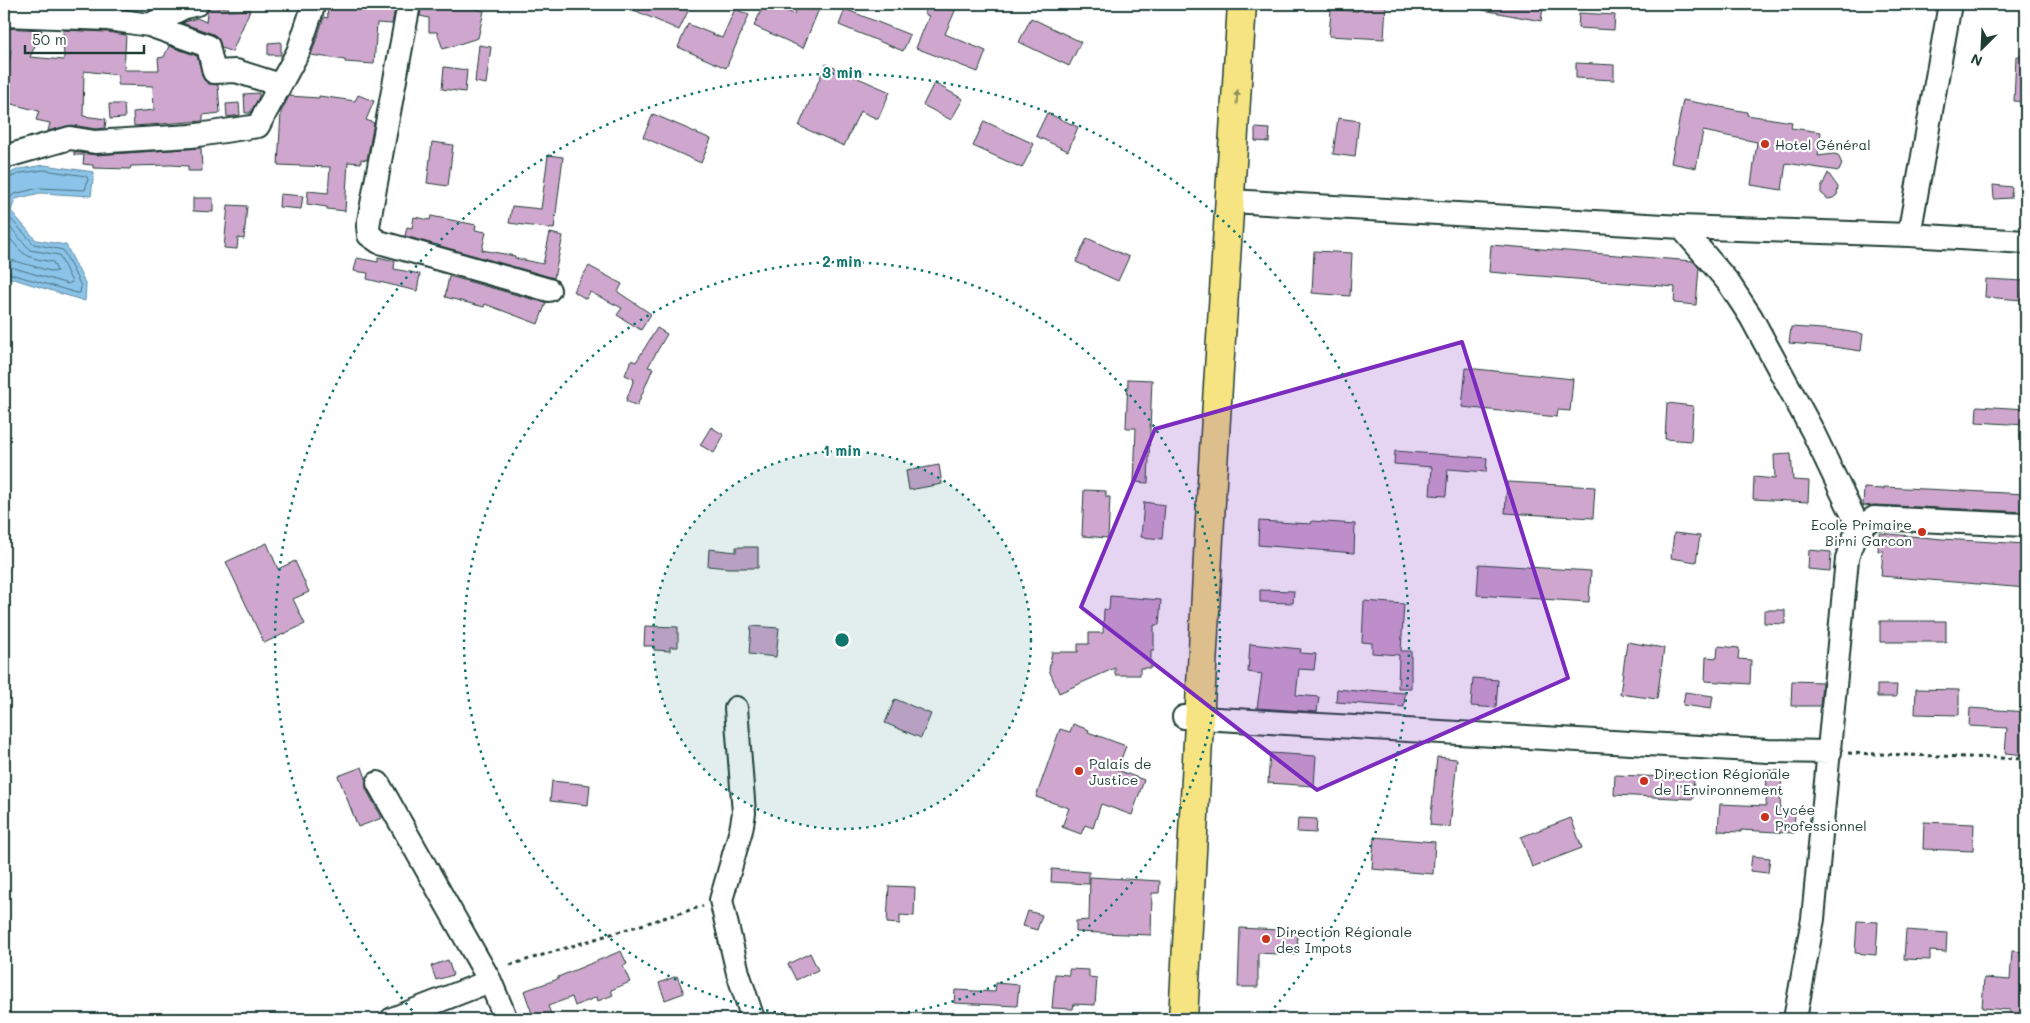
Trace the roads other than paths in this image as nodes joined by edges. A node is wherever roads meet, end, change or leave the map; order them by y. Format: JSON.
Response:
{"nodes":[{"id":1,"x":197,"y":4,"type":"edge"},
{"id":2,"x":314,"y":4,"type":"edge"},
{"id":3,"x":409,"y":4,"type":"edge"},
{"id":4,"x":1224,"y":4,"type":"edge"},
{"id":5,"x":1242,"y":4,"type":"edge"},
{"id":6,"x":1950,"y":4,"type":"edge"},
{"id":7,"x":107,"y":12,"type":"edge"},
{"id":8,"x":4,"y":15,"type":"edge"},
{"id":9,"x":149,"y":25,"type":"junction"},
{"id":10,"x":280,"y":85,"type":"junction"},
{"id":11,"x":4,"y":157,"type":"edge"},
{"id":12,"x":1231,"y":201,"type":"junction"},
{"id":13,"x":1681,"y":227,"type":"junction"},
{"id":14,"x":1909,"y":235,"type":"junction"},
{"id":15,"x":2026,"y":242,"type":"edge"},
{"id":16,"x":549,"y":290,"type":"dead end"},
{"id":17,"x":1204,"y":482,"type":"junction"},
{"id":18,"x":2026,"y":526,"type":"edge"},
{"id":19,"x":1859,"y":528,"type":"junction"},
{"id":20,"x":736,"y":708,"type":"dead end"},
{"id":21,"x":1192,"y":717,"type":"junction"},
{"id":22,"x":1830,"y":752,"type":"junction"},
{"id":23,"x":378,"y":783,"type":"dead end"},
{"id":24,"x":1185,"y":829,"type":"junction"},
{"id":25,"x":490,"y":981,"type":"junction"},
{"id":26,"x":392,"y":1019,"type":"edge"},
{"id":27,"x":506,"y":1019,"type":"edge"},
{"id":28,"x":753,"y":1019,"type":"edge"},
{"id":29,"x":1165,"y":1019,"type":"edge"},
{"id":30,"x":1183,"y":1019,"type":"edge"},
{"id":31,"x":1795,"y":1019,"type":"edge"}],
"edges":[{"from":1,"to":9,"type":"street"},
{"from":2,"to":10,"type":"street"},
{"from":3,"to":16,"type":"street"},
{"from":4,"to":17,"type":"highway"},
{"from":12,"to":5,"type":"highway","one_way":true},
{"from":6,"to":14,"type":"street"},
{"from":7,"to":8,"type":"street"},
{"from":7,"to":9,"type":"street"},
{"from":9,"to":10,"type":"street"},
{"from":10,"to":11,"type":"street"},
{"from":12,"to":13,"type":"street"},
{"from":12,"to":17,"type":"highway"},
{"from":13,"to":14,"type":"street"},
{"from":13,"to":19,"type":"street"},
{"from":14,"to":15,"type":"street"},
{"from":17,"to":21,"type":"highway"},
{"from":18,"to":19,"type":"street"},
{"from":19,"to":22,"type":"street"},
{"from":20,"to":28,"type":"street"},
{"from":21,"to":22,"type":"street"},
{"from":21,"to":24,"type":"highway"},
{"from":22,"to":31,"type":"street"},
{"from":23,"to":25,"type":"street"},
{"from":24,"to":29,"type":"highway"},
{"from":24,"to":30,"type":"highway"},
{"from":25,"to":26,"type":"street"},
{"from":25,"to":27,"type":"street"}]}
